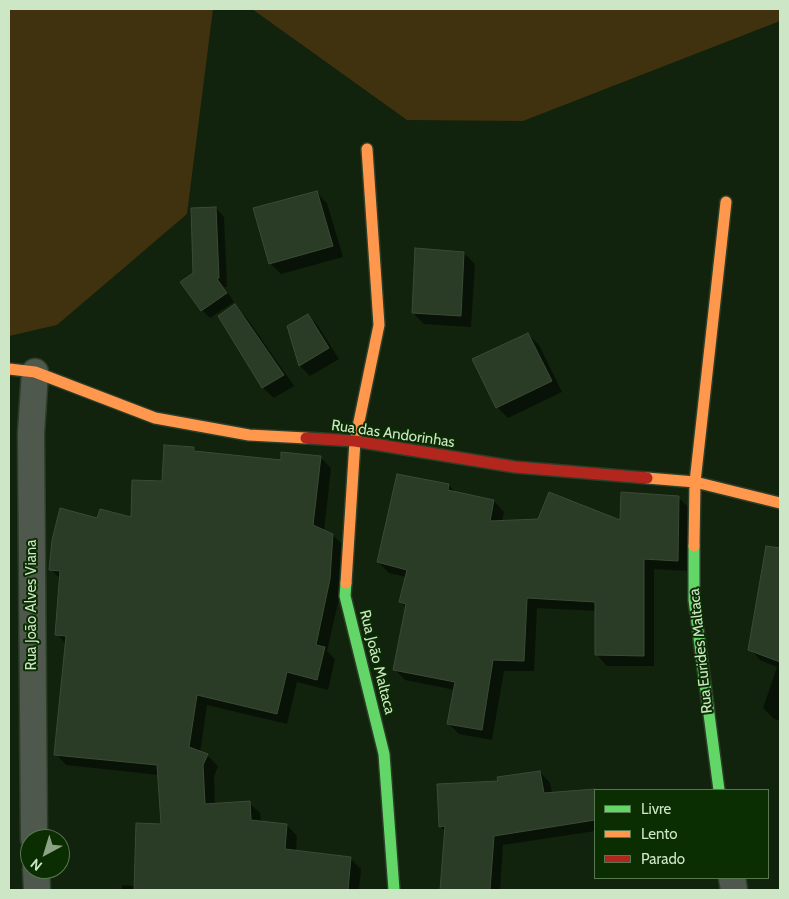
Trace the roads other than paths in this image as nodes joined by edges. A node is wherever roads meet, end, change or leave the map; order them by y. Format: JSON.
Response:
{"nodes":[{"id":1,"x":367,"y":149,"type":"dead end"},
{"id":2,"x":726,"y":202,"type":"dead end"},
{"id":3,"x":9,"y":369,"type":"edge"},
{"id":4,"x":35,"y":372,"type":"junction"},
{"id":5,"x":355,"y":441,"type":"junction"},
{"id":6,"x":695,"y":482,"type":"junction"},
{"id":7,"x":780,"y":502,"type":"edge"},
{"id":8,"x":718,"y":789,"type":"edge"},
{"id":9,"x":34,"y":829,"type":"edge"},
{"id":10,"x":394,"y":890,"type":"edge"}],
"edges":[{"from":1,"to":5,"type":"street","name":"Rua João Maltaca"},
{"from":2,"to":6,"type":"street","name":"Rua Eurides Maltaca"},
{"from":3,"to":4,"type":"street","name":"Rua das Andorinhas"},
{"from":4,"to":5,"type":"street","name":"Rua das Andorinhas"},
{"from":4,"to":9,"type":"street","name":"Rua João Alves Viana"},
{"from":5,"to":6,"type":"street","name":"Rua das Andorinhas"},
{"from":5,"to":10,"type":"street","name":"Rua João Maltaca"},
{"from":6,"to":7,"type":"street","name":"Rua das Andorinhas"},
{"from":6,"to":8,"type":"street","name":"Rua Eurides Maltaca"}]}
